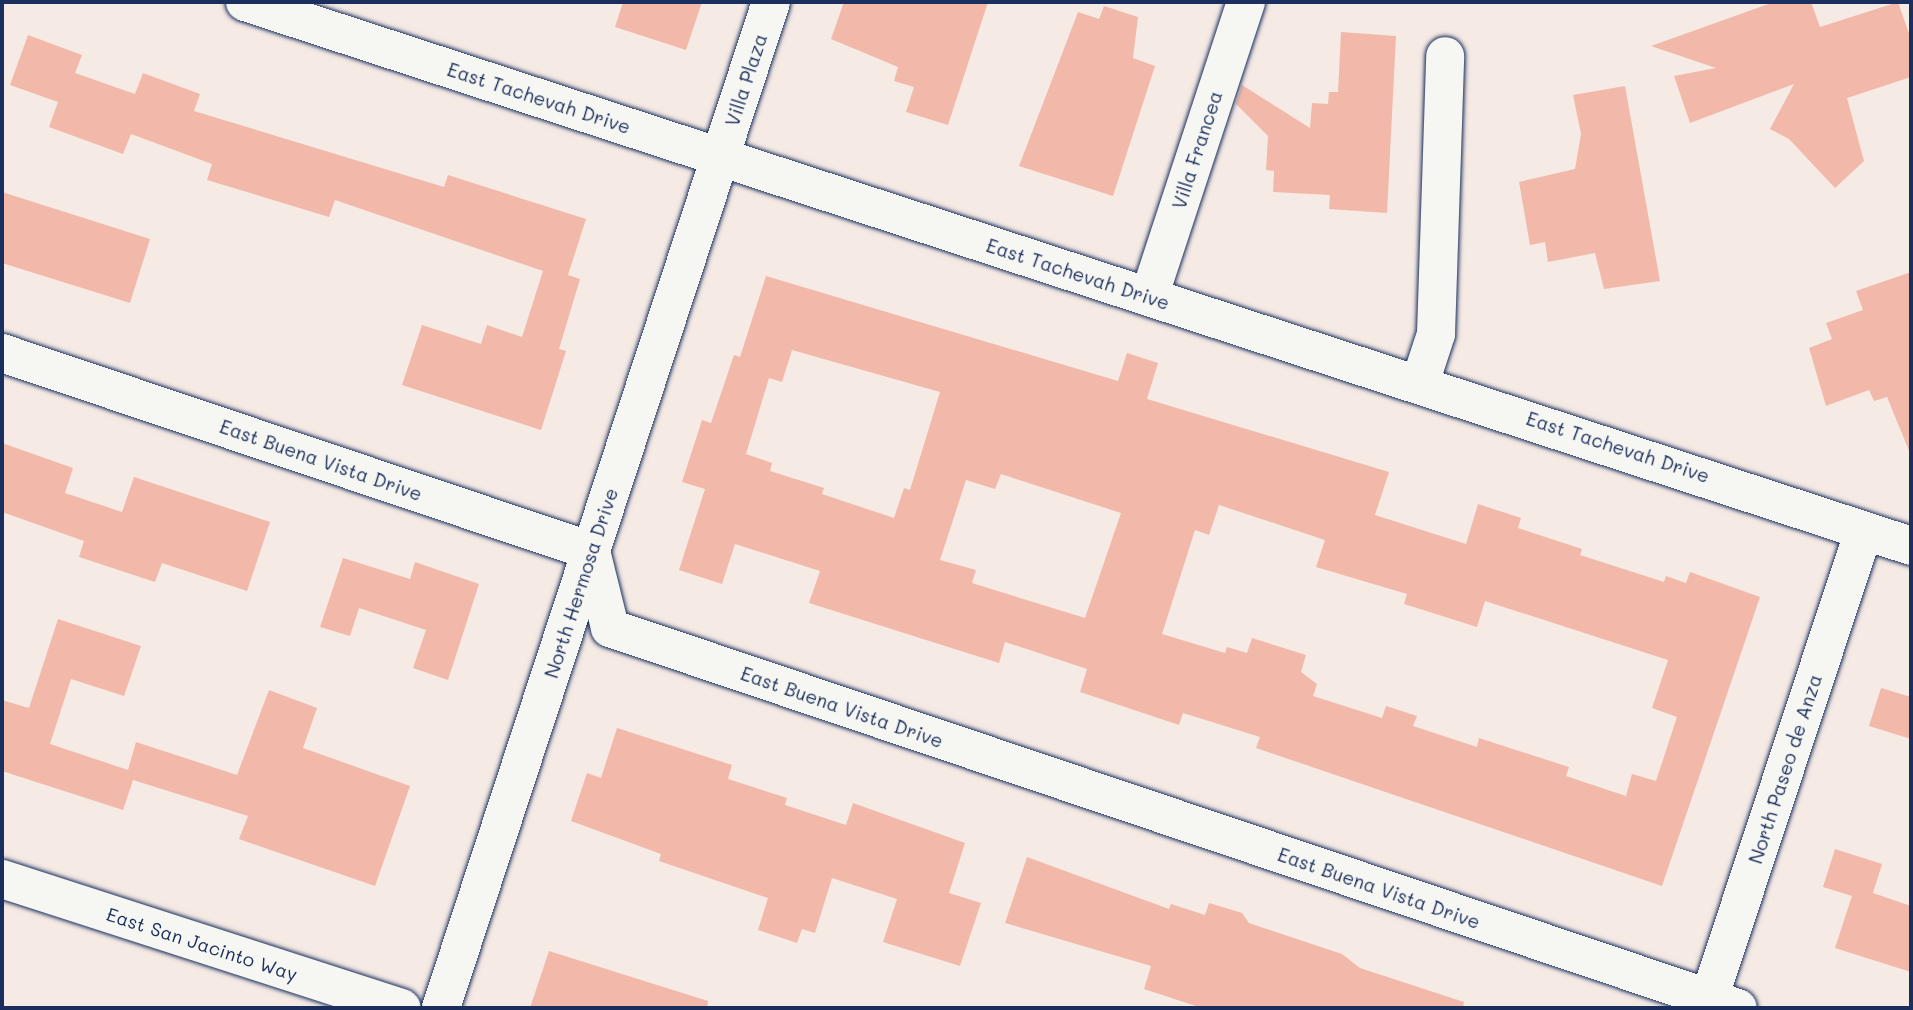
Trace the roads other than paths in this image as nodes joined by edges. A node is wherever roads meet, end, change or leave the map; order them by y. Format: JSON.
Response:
{"nodes":[{"id":1,"x":771,"y":2,"type":"edge"},
{"id":2,"x":1245,"y":2,"type":"edge"},
{"id":3,"x":260,"y":4,"type":"edge"},
{"id":4,"x":1444,"y":56,"type":"dead end"},
{"id":5,"x":721,"y":158,"type":"junction"},
{"id":6,"x":1149,"y":297,"type":"junction"},
{"id":7,"x":2,"y":353,"type":"edge"},
{"id":8,"x":1420,"y":383,"type":"junction"},
{"id":9,"x":1864,"y":530,"type":"junction"},
{"id":10,"x":1911,"y":546,"type":"edge"},
{"id":11,"x":591,"y":551,"type":"junction"},
{"id":12,"x":2,"y":879,"type":"edge"},
{"id":13,"x":1718,"y":1005,"type":"edge"},
{"id":14,"x":402,"y":1008,"type":"edge"},
{"id":15,"x":441,"y":1008,"type":"edge"}],
"edges":[{"from":1,"to":5,"type":"street","name":"Villa Plaza"},
{"from":2,"to":6,"type":"street","name":"Villa Francea"},
{"from":3,"to":5,"type":"street","name":"East Tachevah Drive"},
{"from":4,"to":8,"type":"street"},
{"from":5,"to":6,"type":"street","name":"East Tachevah Drive"},
{"from":5,"to":11,"type":"street","name":"North Hermosa Drive"},
{"from":6,"to":8,"type":"street","name":"East Tachevah Drive"},
{"from":7,"to":11,"type":"street","name":"East Buena Vista Drive"},
{"from":8,"to":9,"type":"street","name":"East Tachevah Drive"},
{"from":9,"to":10,"type":"street","name":"East Tachevah Drive"},
{"from":9,"to":13,"type":"street","name":"North Paseo de Anza"},
{"from":11,"to":13,"type":"street","name":"East Buena Vista Drive"},
{"from":11,"to":15,"type":"street","name":"North Hermosa Drive"},
{"from":12,"to":14,"type":"street","name":"East San Jacinto Way"}]}
